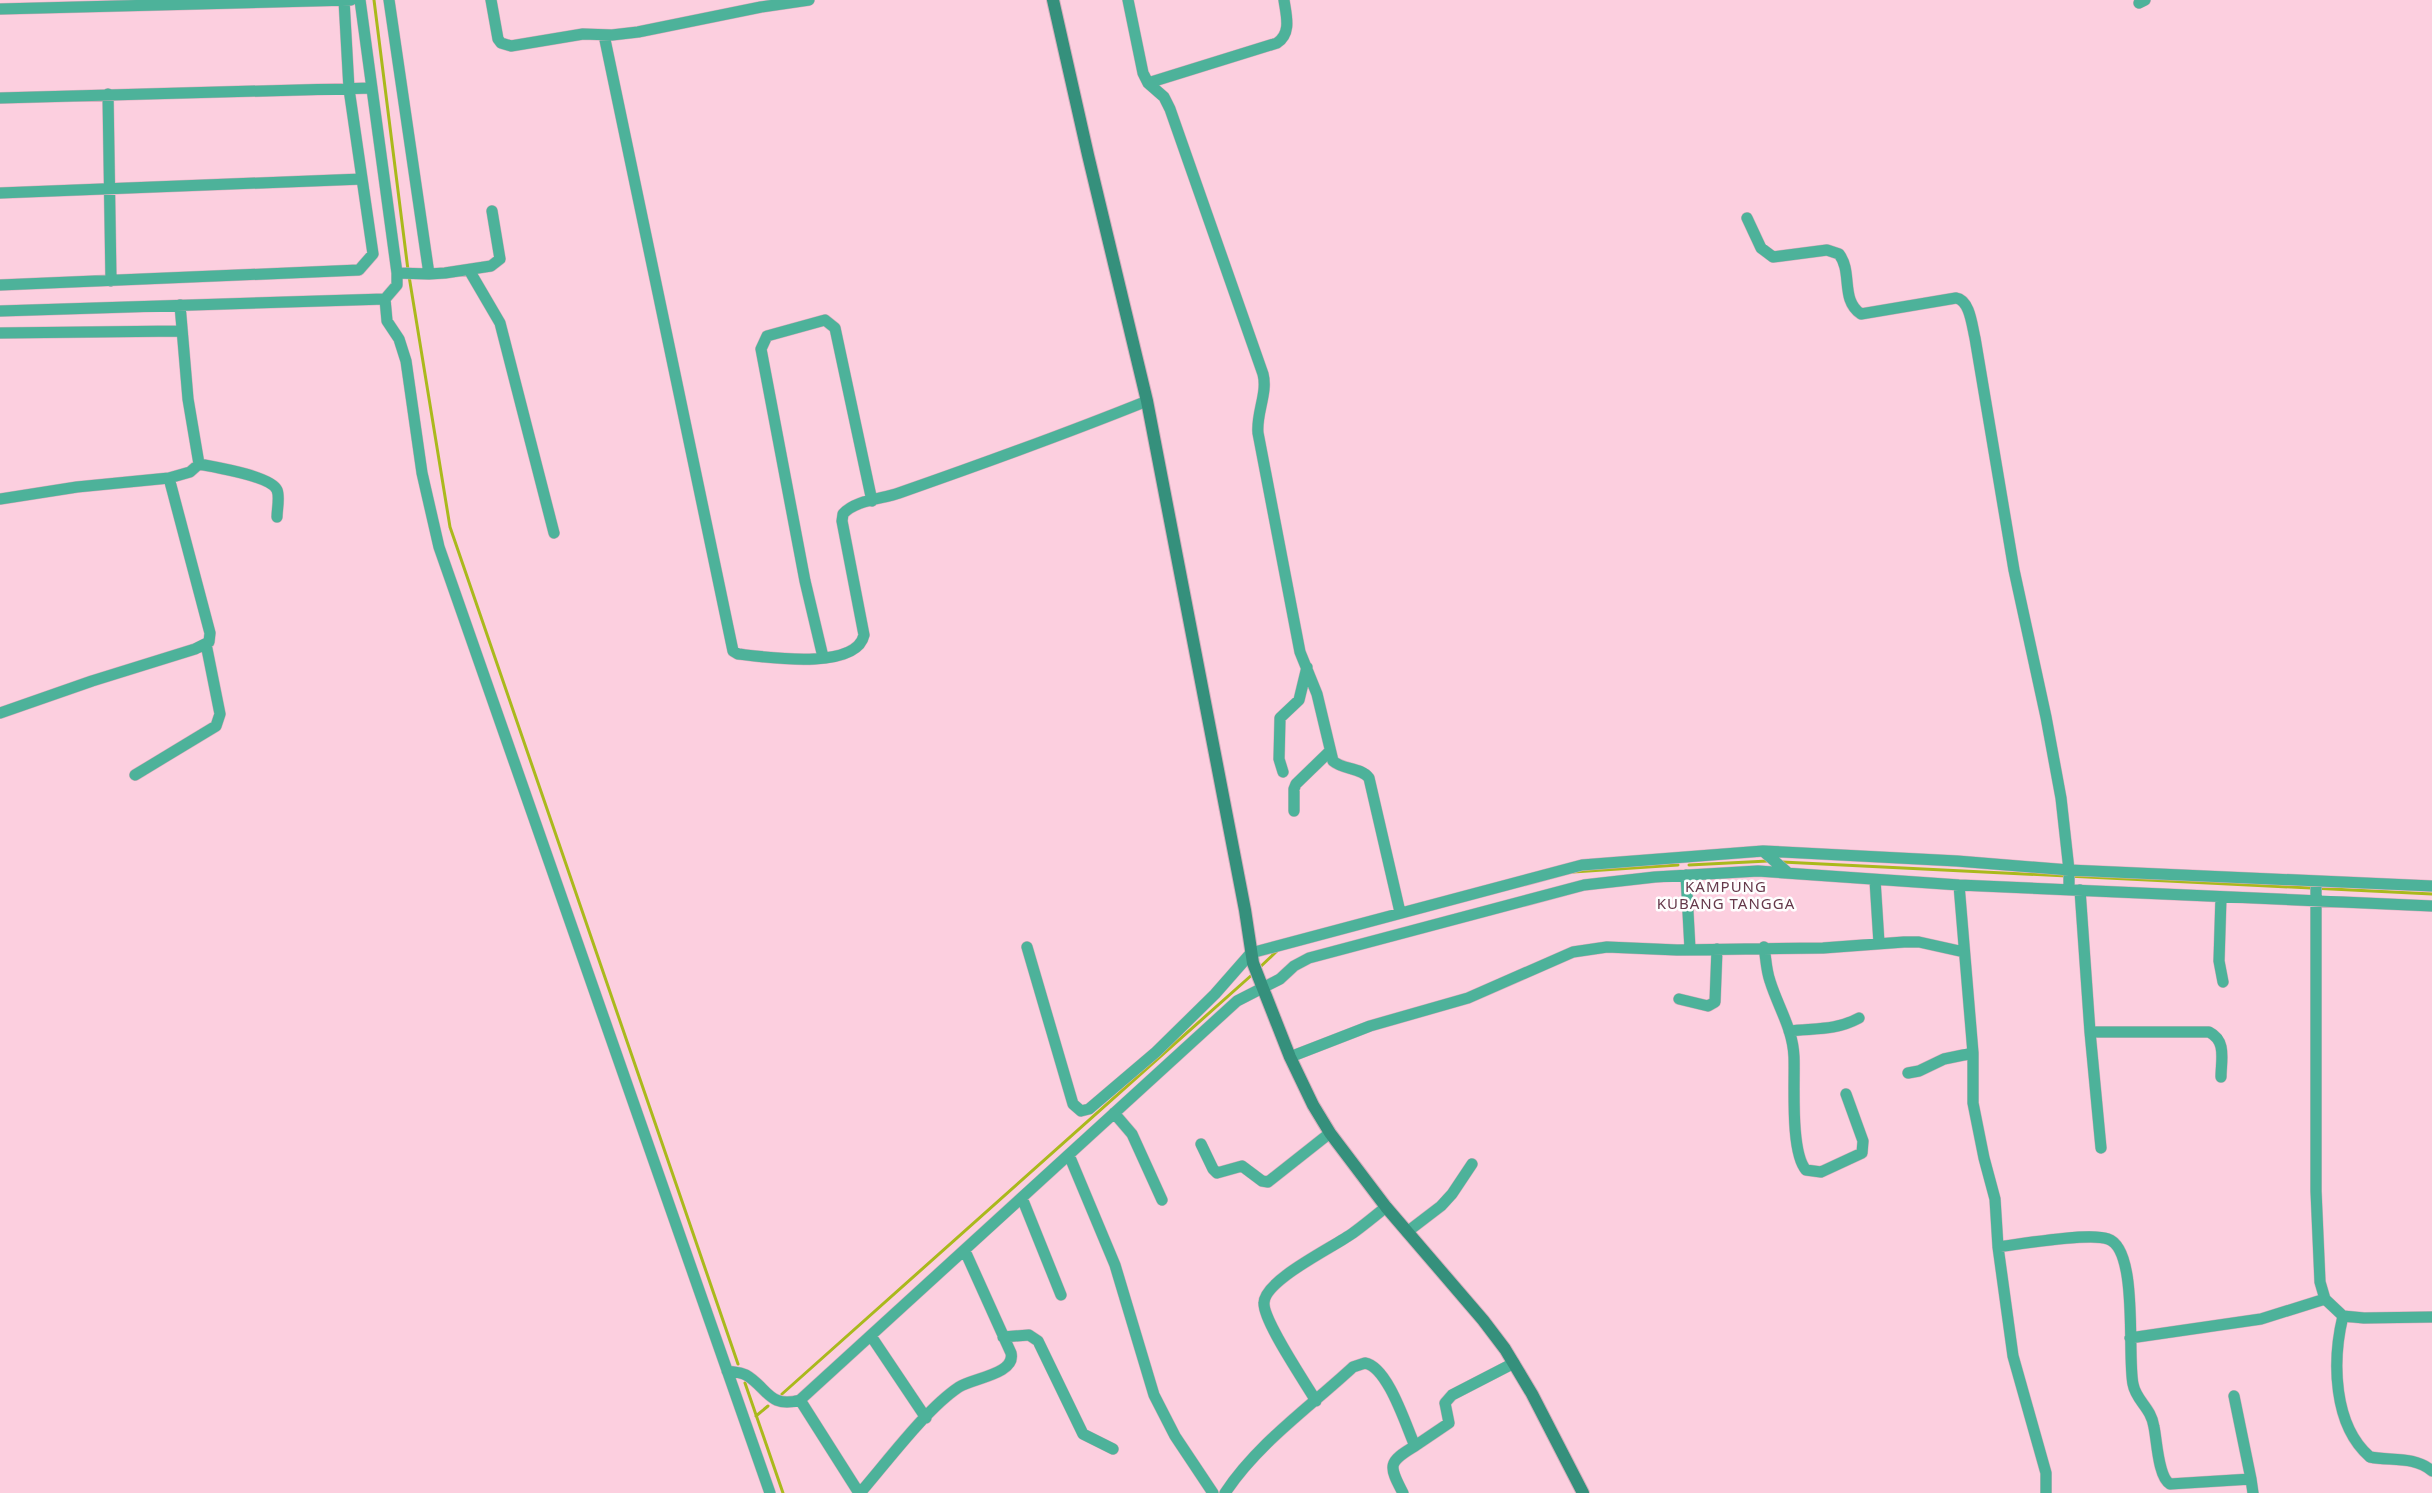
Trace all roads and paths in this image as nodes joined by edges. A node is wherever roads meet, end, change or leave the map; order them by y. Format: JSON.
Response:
{"nodes":[{"id":1,"x":344,"y":0,"type":"edge"},
{"id":2,"x":360,"y":0,"type":"edge"},
{"id":3,"x":389,"y":0,"type":"edge"},
{"id":4,"x":491,"y":0,"type":"edge"},
{"id":5,"x":809,"y":0,"type":"edge"},
{"id":6,"x":1053,"y":0,"type":"edge"},
{"id":7,"x":1128,"y":0,"type":"edge"},
{"id":8,"x":1284,"y":0,"type":"edge"},
{"id":9,"x":790,"y":1,"type":"edge"},
{"id":10,"x":0,"y":9,"type":"edge"},
{"id":11,"x":604,"y":35,"type":"junction"},
{"id":12,"x":1148,"y":83,"type":"junction"},
{"id":13,"x":372,"y":88,"type":"junction"},
{"id":14,"x":349,"y":89,"type":"junction"},
{"id":15,"x":108,"y":94,"type":"junction"},
{"id":16,"x":0,"y":98,"type":"edge"},
{"id":17,"x":362,"y":179,"type":"junction"},
{"id":18,"x":109,"y":188,"type":"junction"},
{"id":19,"x":0,"y":194,"type":"edge"},
{"id":20,"x":492,"y":211,"type":"dead end"},
{"id":21,"x":1747,"y":218,"type":"dead end"},
{"id":22,"x":469,"y":270,"type":"junction"},
{"id":23,"x":401,"y":273,"type":"junction"},
{"id":24,"x":424,"y":273,"type":"junction"},
{"id":25,"x":111,"y":281,"type":"junction"},
{"id":26,"x":0,"y":286,"type":"edge"},
{"id":27,"x":385,"y":299,"type":"junction"},
{"id":28,"x":180,"y":305,"type":"junction"},
{"id":29,"x":0,"y":311,"type":"edge"},
{"id":30,"x":180,"y":331,"type":"junction"},
{"id":31,"x":0,"y":333,"type":"edge"},
{"id":32,"x":1147,"y":401,"type":"junction"},
{"id":33,"x":199,"y":464,"type":"junction"},
{"id":34,"x":169,"y":478,"type":"junction"},
{"id":35,"x":0,"y":498,"type":"edge"},
{"id":36,"x":872,"y":501,"type":"junction"},
{"id":37,"x":277,"y":517,"type":"dead end"},
{"id":38,"x":554,"y":533,"type":"dead end"},
{"id":39,"x":206,"y":644,"type":"junction"},
{"id":40,"x":823,"y":657,"type":"junction"},
{"id":41,"x":1307,"y":667,"type":"junction"},
{"id":42,"x":0,"y":713,"type":"edge"},
{"id":43,"x":1330,"y":751,"type":"junction"},
{"id":44,"x":1283,"y":772,"type":"dead end"},
{"id":45,"x":135,"y":775,"type":"dead end"},
{"id":46,"x":1294,"y":811,"type":"dead end"},
{"id":47,"x":1762,"y":850,"type":"junction"},
{"id":48,"x":1785,"y":870,"type":"junction"},
{"id":49,"x":1686,"y":875,"type":"junction"},
{"id":50,"x":1875,"y":880,"type":"junction"},
{"id":51,"x":2071,"y":882,"type":"junction"},
{"id":52,"x":1959,"y":885,"type":"junction"},
{"id":53,"x":2432,"y":886,"type":"edge"},
{"id":54,"x":2317,"y":891,"type":"junction"},
{"id":55,"x":2221,"y":897,"type":"junction"},
{"id":56,"x":2432,"y":906,"type":"edge"},
{"id":57,"x":1400,"y":912,"type":"junction"},
{"id":58,"x":1879,"y":943,"type":"junction"},
{"id":59,"x":1027,"y":947,"type":"dead end"},
{"id":60,"x":1764,"y":947,"type":"junction"},
{"id":61,"x":1717,"y":949,"type":"junction"},
{"id":62,"x":1690,"y":950,"type":"junction"},
{"id":63,"x":1964,"y":952,"type":"junction"},
{"id":64,"x":1252,"y":958,"type":"junction"},
{"id":65,"x":2223,"y":982,"type":"dead end"},
{"id":66,"x":1261,"y":985,"type":"junction"},
{"id":67,"x":1679,"y":999,"type":"dead end"},
{"id":68,"x":1859,"y":1018,"type":"dead end"},
{"id":69,"x":1789,"y":1030,"type":"junction"},
{"id":70,"x":2090,"y":1032,"type":"junction"},
{"id":71,"x":1973,"y":1052,"type":"junction"},
{"id":72,"x":1290,"y":1057,"type":"junction"},
{"id":73,"x":1908,"y":1073,"type":"dead end"},
{"id":74,"x":2220,"y":1077,"type":"dead end"},
{"id":75,"x":1846,"y":1094,"type":"dead end"},
{"id":76,"x":1114,"y":1113,"type":"junction"},
{"id":77,"x":1330,"y":1133,"type":"junction"},
{"id":78,"x":1201,"y":1144,"type":"dead end"},
{"id":79,"x":2101,"y":1148,"type":"dead end"},
{"id":80,"x":1069,"y":1155,"type":"junction"},
{"id":81,"x":1472,"y":1164,"type":"dead end"},
{"id":82,"x":1022,"y":1198,"type":"junction"},
{"id":83,"x":1162,"y":1200,"type":"dead end"},
{"id":84,"x":1386,"y":1207,"type":"junction"},
{"id":85,"x":1407,"y":1232,"type":"junction"},
{"id":86,"x":1998,"y":1247,"type":"junction"},
{"id":87,"x":965,"y":1251,"type":"junction"},
{"id":88,"x":1061,"y":1294,"type":"dead end"},
{"id":89,"x":2325,"y":1299,"type":"junction"},
{"id":90,"x":2343,"y":1316,"type":"junction"},
{"id":91,"x":2432,"y":1317,"type":"edge"},
{"id":92,"x":871,"y":1336,"type":"junction"},
{"id":93,"x":1003,"y":1337,"type":"junction"},
{"id":94,"x":2130,"y":1338,"type":"junction"},
{"id":95,"x":1514,"y":1363,"type":"junction"},
{"id":96,"x":726,"y":1371,"type":"junction"},
{"id":97,"x":2234,"y":1396,"type":"dead end"},
{"id":98,"x":800,"y":1400,"type":"junction"},
{"id":99,"x":1316,"y":1401,"type":"junction"},
{"id":100,"x":926,"y":1418,"type":"junction"},
{"id":101,"x":1415,"y":1446,"type":"junction"},
{"id":102,"x":1113,"y":1449,"type":"dead end"},
{"id":103,"x":2432,"y":1472,"type":"edge"},
{"id":104,"x":2251,"y":1479,"type":"junction"},
{"id":105,"x":770,"y":1493,"type":"edge"},
{"id":106,"x":859,"y":1493,"type":"edge"},
{"id":107,"x":1213,"y":1493,"type":"edge"},
{"id":108,"x":1225,"y":1493,"type":"edge"},
{"id":109,"x":1402,"y":1493,"type":"edge"},
{"id":110,"x":1583,"y":1493,"type":"edge"},
{"id":111,"x":2046,"y":1493,"type":"edge"},
{"id":112,"x":2253,"y":1493,"type":"edge"}],
"edges":[{"from":1,"to":2,"type":"street"},
{"from":1,"to":10,"type":"street"},
{"from":1,"to":14,"type":"street"},
{"from":2,"to":13,"type":"street"},
{"from":3,"to":24,"type":"street"},
{"from":4,"to":11,"type":"street"},
{"from":5,"to":9,"type":"street"},
{"from":6,"to":32,"type":"street"},
{"from":7,"to":12,"type":"street"},
{"from":8,"to":12,"type":"street"},
{"from":9,"to":11,"type":"street"},
{"from":11,"to":40,"type":"street"},
{"from":12,"to":41,"type":"street"},
{"from":13,"to":14,"type":"street"},
{"from":13,"to":23,"type":"street"},
{"from":14,"to":15,"type":"street"},
{"from":14,"to":17,"type":"street"},
{"from":15,"to":16,"type":"street"},
{"from":15,"to":18,"type":"street"},
{"from":17,"to":18,"type":"street"},
{"from":17,"to":25,"type":"street"},
{"from":18,"to":19,"type":"street"},
{"from":18,"to":25,"type":"street"},
{"from":20,"to":22,"type":"street"},
{"from":21,"to":51,"type":"street"},
{"from":22,"to":24,"type":"street"},
{"from":22,"to":38,"type":"street"},
{"from":23,"to":24,"type":"street"},
{"from":23,"to":27,"type":"street"},
{"from":25,"to":26,"type":"street"},
{"from":27,"to":28,"type":"street"},
{"from":27,"to":96,"type":"street"},
{"from":28,"to":29,"type":"street"},
{"from":28,"to":30,"type":"street"},
{"from":30,"to":31,"type":"street"},
{"from":30,"to":33,"type":"street"},
{"from":32,"to":36,"type":"street"},
{"from":32,"to":64,"type":"street"},
{"from":33,"to":34,"type":"street"},
{"from":33,"to":37,"type":"street"},
{"from":34,"to":35,"type":"street"},
{"from":34,"to":39,"type":"street"},
{"from":36,"to":40,"type":"street"},
{"from":36,"to":40,"type":"street"},
{"from":39,"to":42,"type":"street"},
{"from":39,"to":45,"type":"street"},
{"from":41,"to":43,"type":"street"},
{"from":41,"to":44,"type":"street"},
{"from":43,"to":46,"type":"street"},
{"from":43,"to":57,"type":"street"},
{"from":47,"to":48,"type":"street"},
{"from":47,"to":51,"type":"street"},
{"from":47,"to":57,"type":"street"},
{"from":48,"to":49,"type":"street"},
{"from":48,"to":50,"type":"street"},
{"from":49,"to":62,"type":"street"},
{"from":49,"to":66,"type":"street"},
{"from":50,"to":52,"type":"street"},
{"from":50,"to":58,"type":"street"},
{"from":51,"to":52,"type":"street"},
{"from":51,"to":54,"type":"street"},
{"from":51,"to":55,"type":"street"},
{"from":51,"to":70,"type":"street"},
{"from":52,"to":63,"type":"street"},
{"from":53,"to":54,"type":"street"},
{"from":54,"to":55,"type":"street"},
{"from":54,"to":56,"type":"street"},
{"from":54,"to":89,"type":"street"},
{"from":55,"to":65,"type":"street"},
{"from":57,"to":64,"type":"street"},
{"from":58,"to":60,"type":"street"},
{"from":58,"to":63,"type":"street"},
{"from":59,"to":64,"type":"street"},
{"from":60,"to":61,"type":"street"},
{"from":60,"to":69,"type":"street"},
{"from":61,"to":62,"type":"street"},
{"from":61,"to":67,"type":"street"},
{"from":62,"to":72,"type":"street"},
{"from":63,"to":71,"type":"street"},
{"from":64,"to":66,"type":"street"},
{"from":66,"to":72,"type":"street"},
{"from":66,"to":76,"type":"street"},
{"from":68,"to":69,"type":"street"},
{"from":69,"to":75,"type":"street"},
{"from":70,"to":74,"type":"street"},
{"from":70,"to":79,"type":"street"},
{"from":71,"to":73,"type":"street"},
{"from":71,"to":86,"type":"street"},
{"from":72,"to":77,"type":"street"},
{"from":76,"to":80,"type":"street"},
{"from":76,"to":83,"type":"street"},
{"from":77,"to":78,"type":"street"},
{"from":77,"to":84,"type":"street"},
{"from":80,"to":82,"type":"street"},
{"from":80,"to":107,"type":"street"},
{"from":81,"to":85,"type":"street"},
{"from":82,"to":87,"type":"street"},
{"from":82,"to":88,"type":"street"},
{"from":84,"to":85,"type":"street"},
{"from":84,"to":99,"type":"street"},
{"from":85,"to":95,"type":"street"},
{"from":86,"to":94,"type":"street"},
{"from":86,"to":111,"type":"street"},
{"from":87,"to":92,"type":"street"},
{"from":87,"to":93,"type":"street"},
{"from":89,"to":90,"type":"street"},
{"from":89,"to":94,"type":"street"},
{"from":90,"to":91,"type":"street"},
{"from":90,"to":103,"type":"street"},
{"from":92,"to":98,"type":"street"},
{"from":92,"to":100,"type":"street"},
{"from":93,"to":100,"type":"street"},
{"from":93,"to":102,"type":"street"},
{"from":94,"to":104,"type":"street"},
{"from":95,"to":101,"type":"street"},
{"from":95,"to":110,"type":"street"},
{"from":96,"to":98,"type":"street"},
{"from":96,"to":105,"type":"street"},
{"from":97,"to":104,"type":"street"},
{"from":98,"to":106,"type":"street"},
{"from":99,"to":101,"type":"street"},
{"from":99,"to":108,"type":"street"},
{"from":100,"to":106,"type":"street"},
{"from":101,"to":109,"type":"street"},
{"from":104,"to":112,"type":"street"}]}
